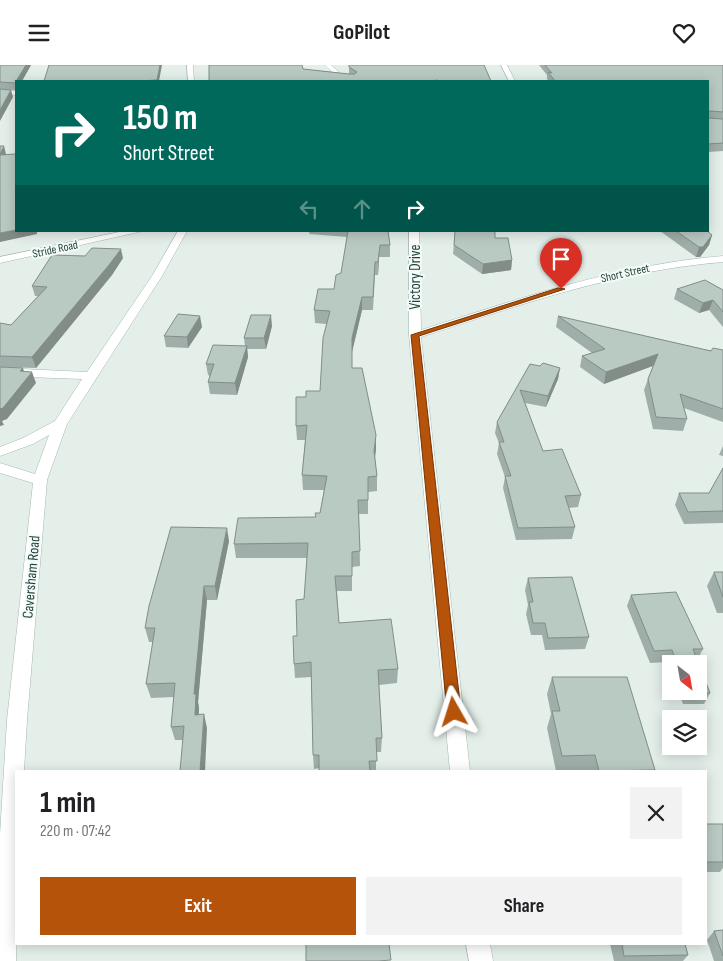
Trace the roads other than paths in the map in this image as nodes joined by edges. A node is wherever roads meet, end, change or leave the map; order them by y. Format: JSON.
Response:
{"nodes":[{"id":1,"x":190,"y":65,"type":"edge"},
{"id":2,"x":328,"y":65,"type":"edge"},
{"id":3,"x":504,"y":65,"type":"edge"},
{"id":4,"x":191,"y":80,"type":"edge"},
{"id":5,"x":350,"y":80,"type":"edge"},
{"id":6,"x":512,"y":80,"type":"edge"},
{"id":7,"x":0,"y":92,"type":"edge"},
{"id":8,"x":15,"y":93,"type":"edge"},
{"id":9,"x":134,"y":232,"type":"edge"},
{"id":10,"x":181,"y":232,"type":"edge"},
{"id":11,"x":414,"y":232,"type":"edge"},
{"id":12,"x":723,"y":259,"type":"edge"},
{"id":13,"x":0,"y":261,"type":"edge"},
{"id":14,"x":415,"y":335,"type":"junction"},
{"id":15,"x":0,"y":372,"type":"edge"},
{"id":16,"x":90,"y":376,"type":"junction"},
{"id":17,"x":60,"y":424,"type":"junction"},
{"id":18,"x":0,"y":452,"type":"edge"},
{"id":19,"x":0,"y":468,"type":"edge"},
{"id":20,"x":40,"y":480,"type":"junction"},
{"id":21,"x":460,"y":770,"type":"edge"},
{"id":22,"x":478,"y":945,"type":"edge"},
{"id":23,"x":4,"y":961,"type":"edge"},
{"id":24,"x":481,"y":961,"type":"edge"}],
"edges":[{"from":1,"to":4,"type":"street"},
{"from":2,"to":5,"type":"street"},
{"from":3,"to":6,"type":"street"},
{"from":7,"to":8,"type":"street"},
{"from":9,"to":13,"type":"street","name":"Stride Road"},
{"from":10,"to":16,"type":"street","name":"Caversham Road"},
{"from":11,"to":14,"type":"street","name":"Victory Drive"},
{"from":12,"to":14,"type":"street","name":"Short Street"},
{"from":14,"to":21,"type":"street","name":"Victory Drive"},
{"from":15,"to":16,"type":"street"},
{"from":16,"to":17,"type":"street","name":"Caversham Road"},
{"from":17,"to":18,"type":"street"},
{"from":17,"to":20,"type":"street","name":"Caversham Road"},
{"from":19,"to":20,"type":"street"},
{"from":20,"to":23,"type":"street","name":"Caversham Road"},
{"from":22,"to":24,"type":"street"}]}
